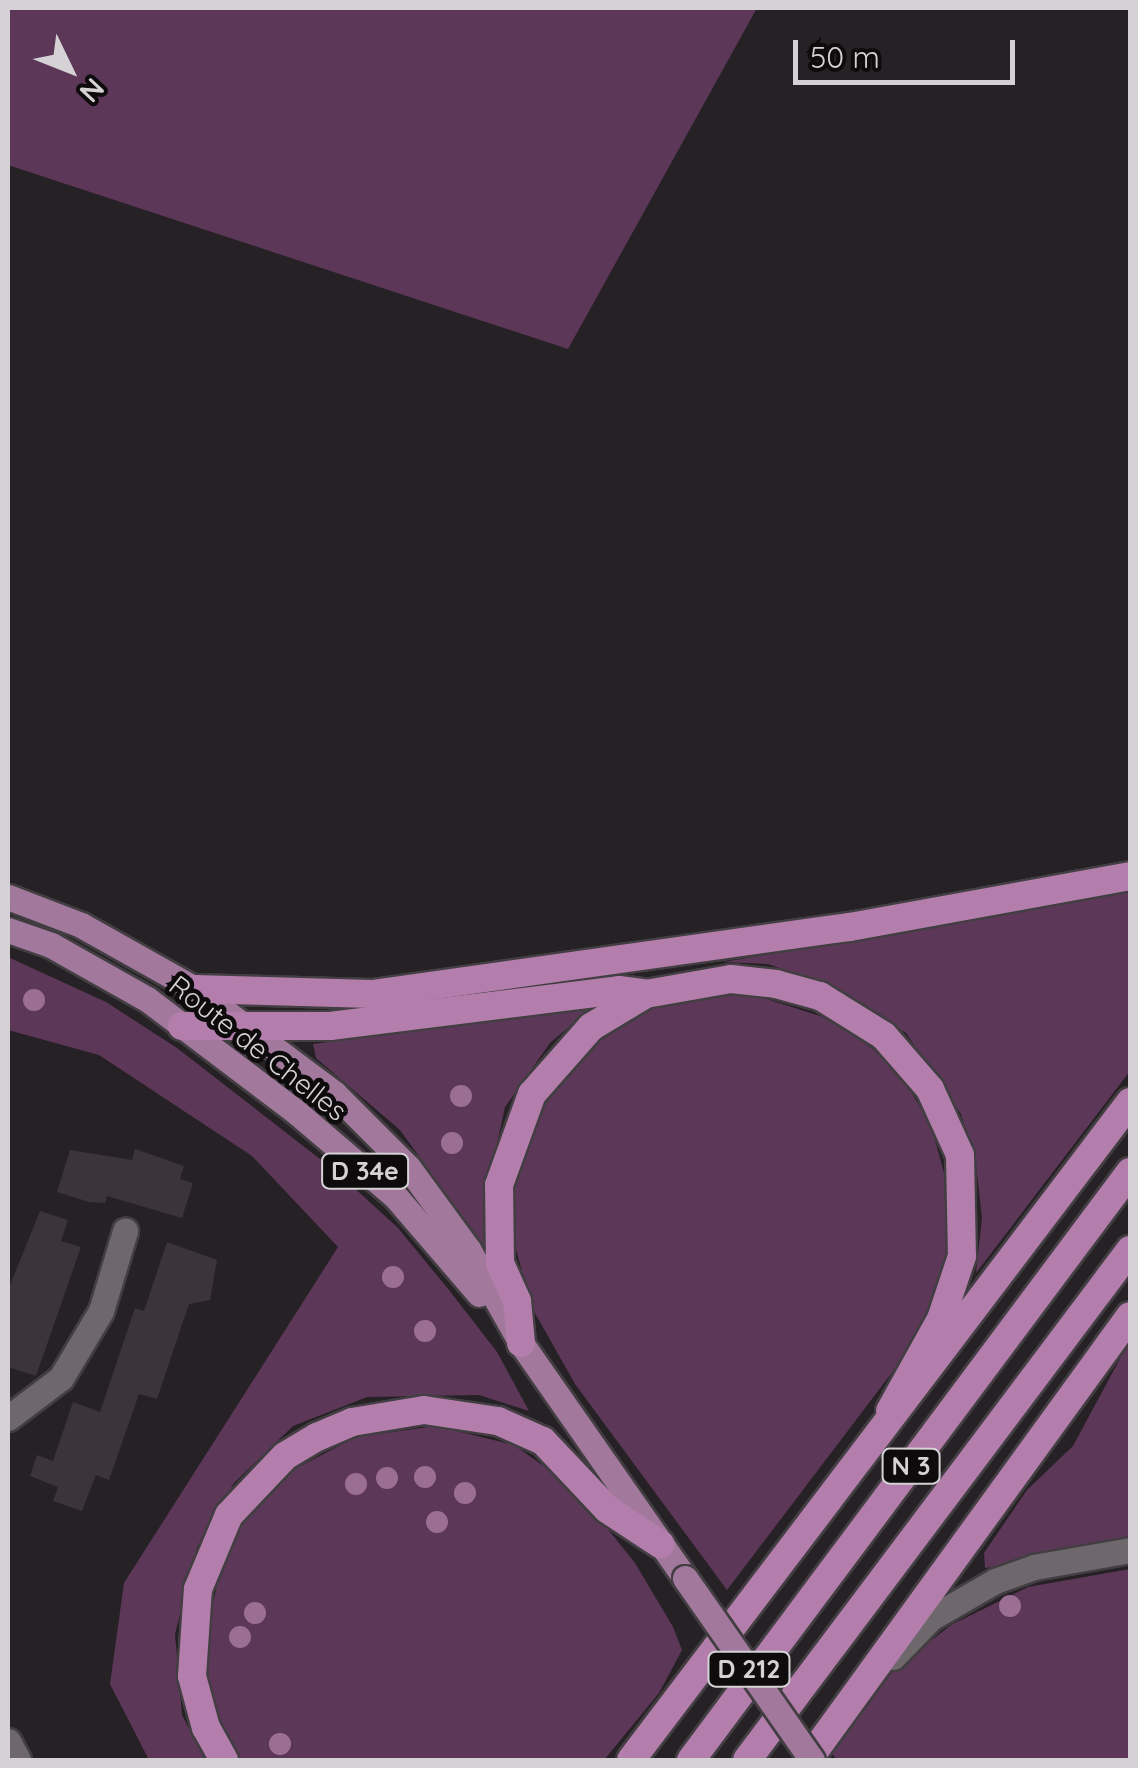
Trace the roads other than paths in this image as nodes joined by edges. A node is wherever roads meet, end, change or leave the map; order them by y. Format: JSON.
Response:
{"nodes":[{"id":1,"x":1130,"y":876,"type":"edge"},
{"id":2,"x":8,"y":897,"type":"edge"},
{"id":3,"x":8,"y":930,"type":"edge"},
{"id":4,"x":195,"y":989,"type":"junction"},
{"id":5,"x":646,"y":994,"type":"junction"},
{"id":6,"x":182,"y":1026,"type":"junction"},
{"id":7,"x":250,"y":1028,"type":"junction"},
{"id":8,"x":1130,"y":1102,"type":"edge"},
{"id":9,"x":1130,"y":1172,"type":"edge"},
{"id":10,"x":126,"y":1231,"type":"dead end"},
{"id":11,"x":1130,"y":1250,"type":"edge"},
{"id":12,"x":1130,"y":1316,"type":"edge"},
{"id":13,"x":521,"y":1344,"type":"junction"},
{"id":14,"x":890,"y":1411,"type":"junction"},
{"id":15,"x":8,"y":1418,"type":"edge"},
{"id":16,"x":660,"y":1544,"type":"junction"},
{"id":17,"x":1130,"y":1550,"type":"edge"},
{"id":18,"x":874,"y":1674,"type":"junction"},
{"id":19,"x":8,"y":1741,"type":"edge"},
{"id":20,"x":18,"y":1760,"type":"edge"},
{"id":21,"x":224,"y":1760,"type":"edge"},
{"id":22,"x":631,"y":1760,"type":"edge"},
{"id":23,"x":691,"y":1760,"type":"edge"},
{"id":24,"x":747,"y":1760,"type":"edge"},
{"id":25,"x":810,"y":1760,"type":"edge"}],
"edges":[{"from":1,"to":4,"type":"highway"},
{"from":2,"to":4,"type":"main road","name":"Route de Chelles","number":"D 34e"},
{"from":3,"to":6,"type":"main road","name":"Route de Chelles","number":"D 34e"},
{"from":4,"to":7,"type":"main road","name":"Route de Chelles","number":"D 34e"},
{"from":5,"to":7,"type":"highway"},
{"from":5,"to":13,"type":"highway"},
{"from":5,"to":14,"type":"highway"},
{"from":6,"to":7,"type":"highway"},
{"from":6,"to":13,"type":"main road","name":"Route de Chelles","number":"D 34e"},
{"from":7,"to":13,"type":"main road","name":"Route de Chelles","number":"D 34e"},
{"from":8,"to":14,"type":"highway"},
{"from":9,"to":23,"type":"highway","number":"N 3"},
{"from":10,"to":15,"type":"street"},
{"from":11,"to":24,"type":"highway","number":"N 3"},
{"from":12,"to":18,"type":"highway"},
{"from":13,"to":16,"type":"main road","name":"Route de Chelles","number":"D 34e"},
{"from":14,"to":22,"type":"highway"},
{"from":16,"to":21,"type":"highway"},
{"from":16,"to":25,"type":"main road","number":"D 212","bridge":true},
{"from":17,"to":18,"type":"street"},
{"from":18,"to":25,"type":"highway"},
{"from":19,"to":20,"type":"street"}]}
